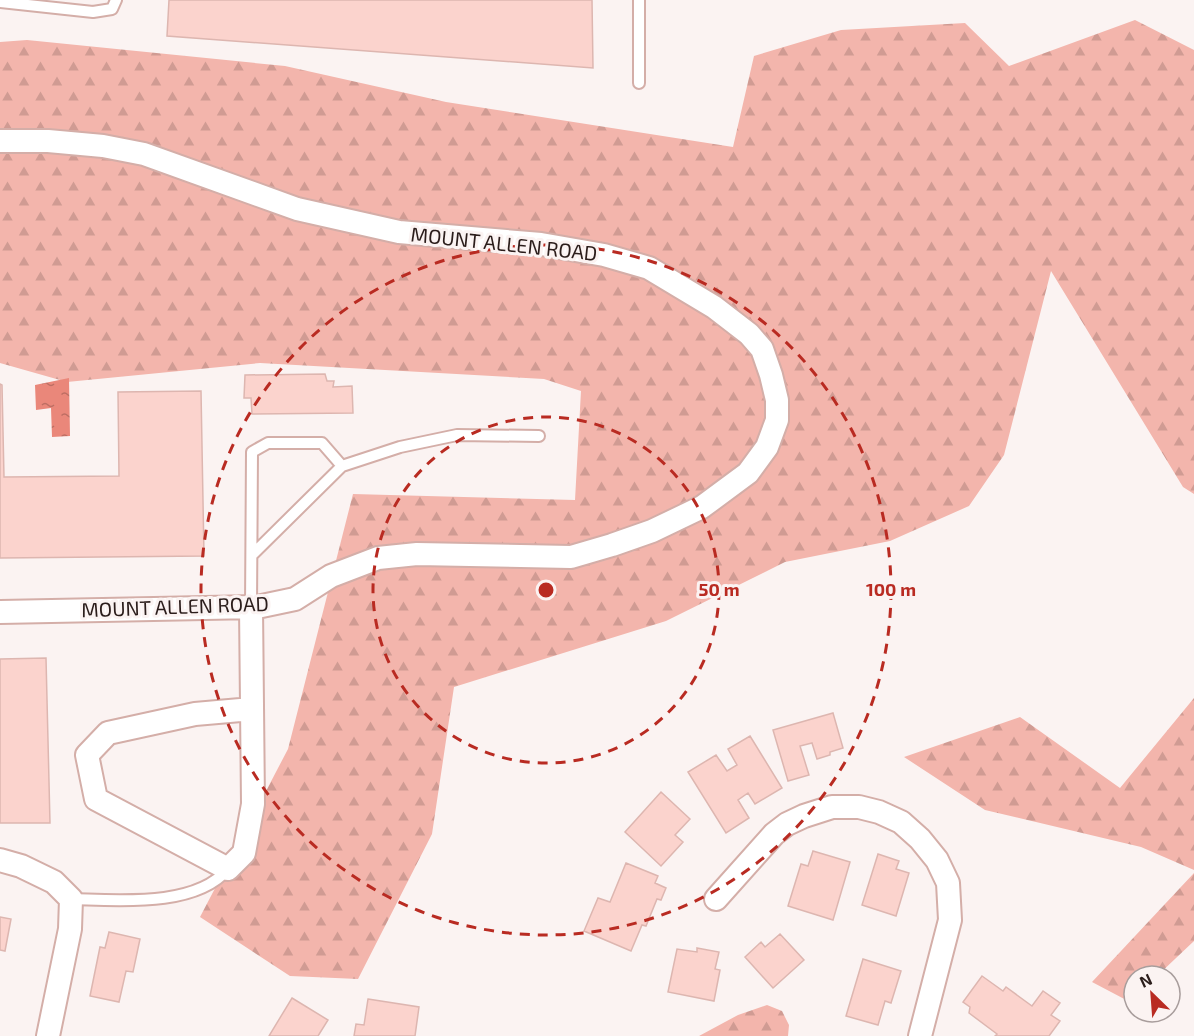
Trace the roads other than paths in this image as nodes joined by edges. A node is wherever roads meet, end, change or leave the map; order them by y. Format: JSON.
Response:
{"nodes":[{"id":1,"x":116,"y":0,"type":"edge"},
{"id":2,"x":639,"y":0,"type":"edge"},
{"id":3,"x":0,"y":2,"type":"edge"},
{"id":4,"x":639,"y":83,"type":"dead end"},
{"id":5,"x":0,"y":141,"type":"edge"},
{"id":6,"x":540,"y":436,"type":"dead end"},
{"id":7,"x":342,"y":466,"type":"junction"},
{"id":8,"x":252,"y":555,"type":"junction"},
{"id":9,"x":251,"y":608,"type":"junction"},
{"id":10,"x":0,"y":612,"type":"edge"},
{"id":11,"x":252,"y":709,"type":"junction"},
{"id":12,"x":0,"y":860,"type":"edge"},
{"id":13,"x":228,"y":869,"type":"junction"},
{"id":14,"x":71,"y":899,"type":"junction"},
{"id":15,"x":716,"y":899,"type":"dead end"},
{"id":16,"x":48,"y":1036,"type":"edge"},
{"id":17,"x":920,"y":1036,"type":"edge"}],
"edges":[{"from":1,"to":3,"type":"lane"},
{"from":2,"to":4,"type":"lane"},
{"from":5,"to":9,"type":"street","name":"MOUNT ALLEN ROAD"},
{"from":6,"to":7,"type":"lane"},
{"from":7,"to":8,"type":"lane"},
{"from":7,"to":8,"type":"lane"},
{"from":8,"to":9,"type":"lane"},
{"from":9,"to":10,"type":"street","name":"MOUNT ALLEN ROAD"},
{"from":9,"to":11,"type":"street"},
{"from":11,"to":13,"type":"street"},
{"from":11,"to":13,"type":"street"},
{"from":12,"to":14,"type":"street"},
{"from":13,"to":14,"type":"lane"},
{"from":14,"to":16,"type":"street"},
{"from":15,"to":17,"type":"street"}]}
